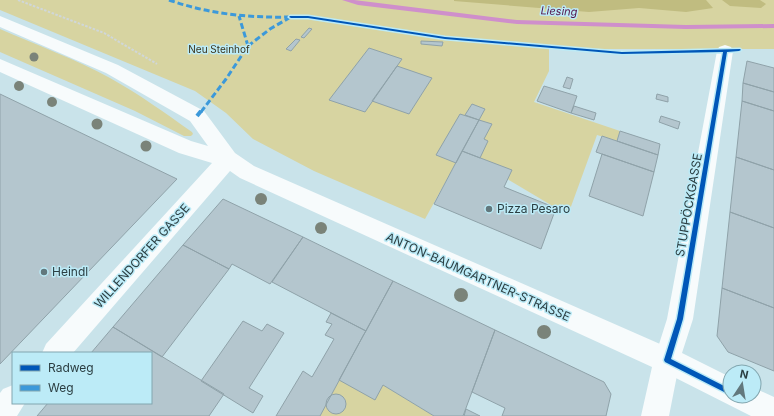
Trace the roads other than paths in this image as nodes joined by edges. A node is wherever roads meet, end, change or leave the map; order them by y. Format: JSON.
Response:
{"nodes":[{"id":1,"x":0,"y":21,"type":"edge"},
{"id":2,"x":725,"y":50,"type":"dead end"},
{"id":3,"x":0,"y":65,"type":"edge"},
{"id":4,"x":228,"y":158,"type":"junction"},
{"id":5,"x":56,"y":352,"type":"edge"},
{"id":6,"x":667,"y":360,"type":"junction"},
{"id":7,"x":722,"y":388,"type":"edge"},
{"id":8,"x":12,"y":400,"type":"edge"},
{"id":9,"x":756,"y":404,"type":"edge"},
{"id":10,"x":774,"y":412,"type":"edge"},
{"id":11,"x":0,"y":414,"type":"edge"},
{"id":12,"x":655,"y":416,"type":"edge"}],
"edges":[{"from":1,"to":4,"type":"main road","name":"ANTON-BAUMGARTNER-STRASSE"},
{"from":2,"to":6,"type":"main road","name":"STUPPÖCKGASSE"},
{"from":3,"to":4,"type":"main road","name":"ANTON-BAUMGARTNER-STRASSE"},
{"from":4,"to":5,"type":"main road","name":"WILLENDORFER GASSE"},
{"from":4,"to":6,"type":"main road","name":"ANTON-BAUMGARTNER-STRASSE"},
{"from":6,"to":7,"type":"main road","name":"ANTON-BAUMGARTNER-STRASSE"},
{"from":6,"to":12,"type":"main road","name":"STUPPÖCKGASSE"},
{"from":8,"to":11,"type":"main road"},
{"from":9,"to":10,"type":"main road"}]}
